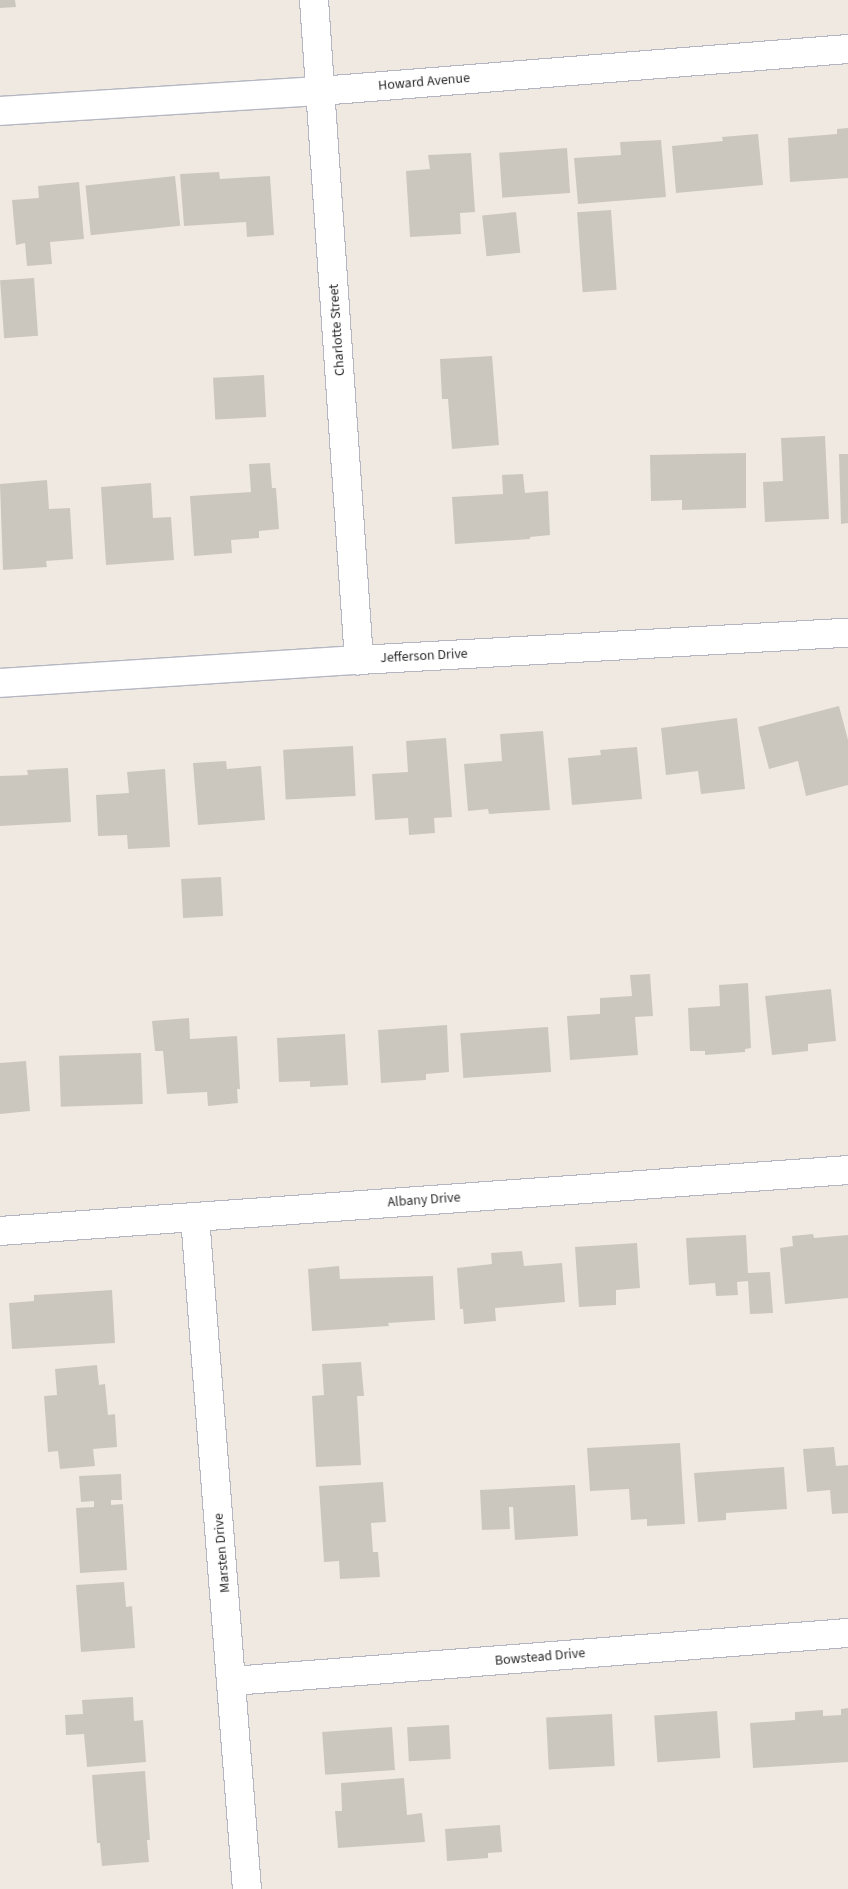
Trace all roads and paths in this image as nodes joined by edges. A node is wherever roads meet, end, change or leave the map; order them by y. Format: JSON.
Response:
{"nodes":[{"id":1,"x":314,"y":0,"type":"edge"},
{"id":2,"x":848,"y":49,"type":"edge"},
{"id":3,"x":320,"y":91,"type":"junction"},
{"id":4,"x":0,"y":111,"type":"edge"},
{"id":5,"x":848,"y":633,"type":"edge"},
{"id":6,"x":360,"y":660,"type":"junction"},
{"id":7,"x":0,"y":683,"type":"edge"},
{"id":8,"x":848,"y":1170,"type":"edge"},
{"id":9,"x":195,"y":1216,"type":"junction"},
{"id":10,"x":0,"y":1231,"type":"edge"},
{"id":11,"x":848,"y":1633,"type":"edge"},
{"id":12,"x":232,"y":1681,"type":"junction"},
{"id":13,"x":247,"y":1889,"type":"edge"}],
"edges":[{"from":1,"to":3,"type":"street","name":"Charlotte Street"},
{"from":2,"to":3,"type":"street","name":"Howard Avenue"},
{"from":3,"to":4,"type":"street","name":"Howard Avenue"},
{"from":3,"to":6,"type":"street","name":"Charlotte Street"},
{"from":5,"to":6,"type":"street","name":"Jefferson Drive"},
{"from":6,"to":7,"type":"street","name":"Jefferson Drive"},
{"from":8,"to":9,"type":"street","name":"Albany Drive"},
{"from":9,"to":10,"type":"street","name":"Albany Drive"},
{"from":9,"to":12,"type":"street","name":"Marsten Drive"},
{"from":11,"to":12,"type":"street","name":"Bowstead Drive"},
{"from":12,"to":13,"type":"street","name":"Marsten Drive"}]}
